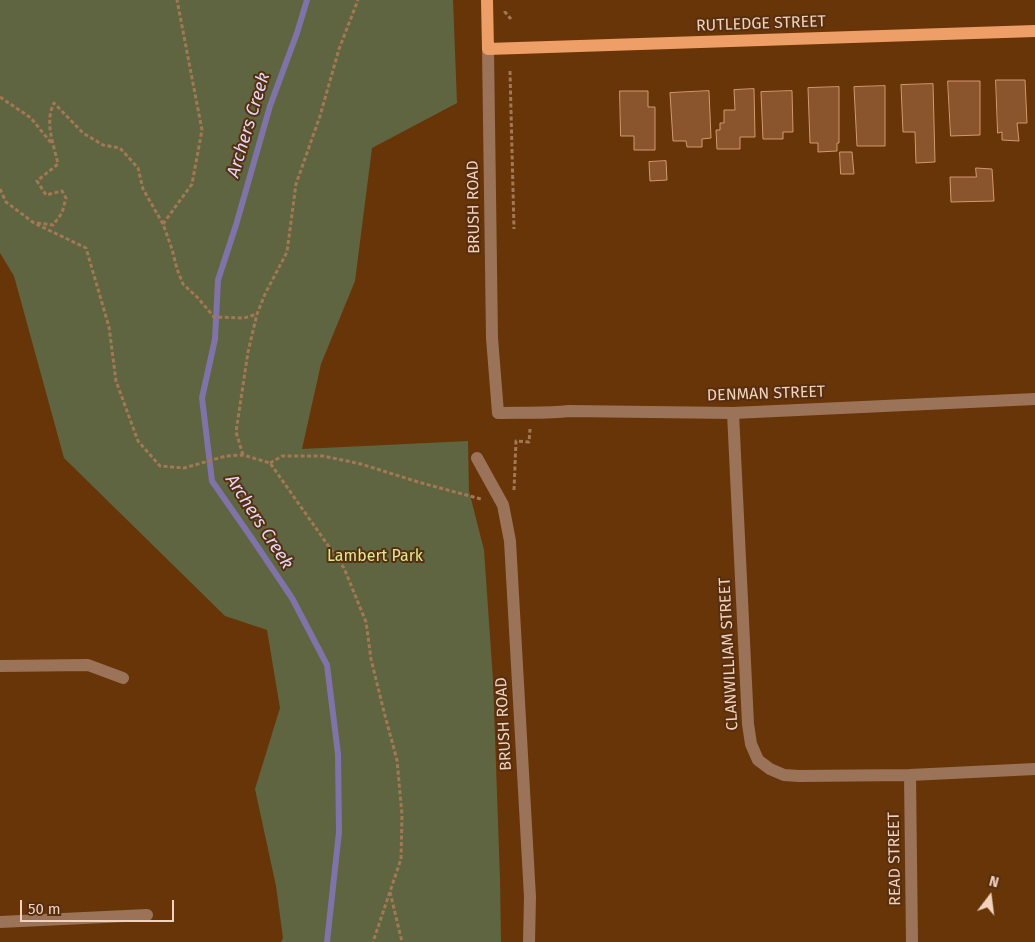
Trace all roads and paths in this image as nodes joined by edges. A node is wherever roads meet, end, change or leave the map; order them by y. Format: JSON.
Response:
{"nodes":[{"id":1,"x":177,"y":0,"type":"edge"},
{"id":2,"x":358,"y":0,"type":"edge"},
{"id":3,"x":487,"y":0,"type":"edge"},
{"id":4,"x":505,"y":6,"type":"dead end"},
{"id":5,"x":511,"y":19,"type":"dead end"},
{"id":6,"x":1035,"y":31,"type":"edge"},
{"id":7,"x":488,"y":49,"type":"junction"},
{"id":8,"x":510,"y":71,"type":"dead end"},
{"id":9,"x":0,"y":97,"type":"edge"},
{"id":10,"x":54,"y":146,"type":"junction"},
{"id":11,"x":0,"y":189,"type":"edge"},
{"id":12,"x":34,"y":223,"type":"junction"},
{"id":13,"x":163,"y":224,"type":"junction"},
{"id":14,"x":514,"y":228,"type":"dead end"},
{"id":15,"x":257,"y":314,"type":"junction"},
{"id":16,"x":1035,"y":399,"type":"edge"},
{"id":17,"x":498,"y":413,"type":"joint"},
{"id":18,"x":732,"y":413,"type":"junction"},
{"id":19,"x":516,"y":441,"type":"dead end"},
{"id":20,"x":243,"y":455,"type":"junction"},
{"id":21,"x":477,"y":458,"type":"dead end"},
{"id":22,"x":270,"y":463,"type":"junction"},
{"id":23,"x":503,"y":505,"type":"junction"},
{"id":24,"x":0,"y":666,"type":"edge"},
{"id":25,"x":123,"y":678,"type":"dead end"},
{"id":26,"x":1035,"y":769,"type":"edge"},
{"id":27,"x":910,"y":775,"type":"junction"},
{"id":28,"x":390,"y":890,"type":"junction"},
{"id":29,"x":146,"y":915,"type":"dead end"},
{"id":30,"x":0,"y":922,"type":"edge"},
{"id":31,"x":373,"y":942,"type":"edge"},
{"id":32,"x":402,"y":942,"type":"edge"},
{"id":33,"x":529,"y":942,"type":"edge"},
{"id":34,"x":912,"y":942,"type":"edge"}],
"edges":[{"from":1,"to":13,"type":"path"},
{"from":2,"to":15,"type":"path"},
{"from":3,"to":7,"type":"main road","name":"BRUSH ROAD"},
{"from":4,"to":5,"type":"path"},
{"from":6,"to":7,"type":"main road","name":"RUTLEDGE STREET"},
{"from":7,"to":17,"type":"street","name":"BRUSH ROAD"},
{"from":8,"to":14,"type":"path"},
{"from":9,"to":10,"type":"path"},
{"from":10,"to":12,"type":"path"},
{"from":10,"to":13,"type":"path"},
{"from":11,"to":12,"type":"path"},
{"from":12,"to":20,"type":"path"},
{"from":13,"to":15,"type":"path"},
{"from":15,"to":20,"type":"path"},
{"from":16,"to":18,"type":"street","name":"DENMAN STREET"},
{"from":17,"to":18,"type":"street","name":"DENMAN STREET"},
{"from":18,"to":27,"type":"street","name":"CLANWILLIAM STREET"},
{"from":19,"to":23,"type":"path"},
{"from":20,"to":22,"type":"path"},
{"from":21,"to":23,"type":"street","name":"BRUSH ROAD"},
{"from":22,"to":23,"type":"path"},
{"from":22,"to":28,"type":"path"},
{"from":23,"to":33,"type":"street","name":"BRUSH ROAD"},
{"from":24,"to":25,"type":"street"},
{"from":26,"to":27,"type":"street","name":"CLANWILLIAM STREET"},
{"from":27,"to":34,"type":"street","name":"READ STREET"},
{"from":28,"to":31,"type":"path"},
{"from":28,"to":32,"type":"path"},
{"from":29,"to":30,"type":"street"}]}
